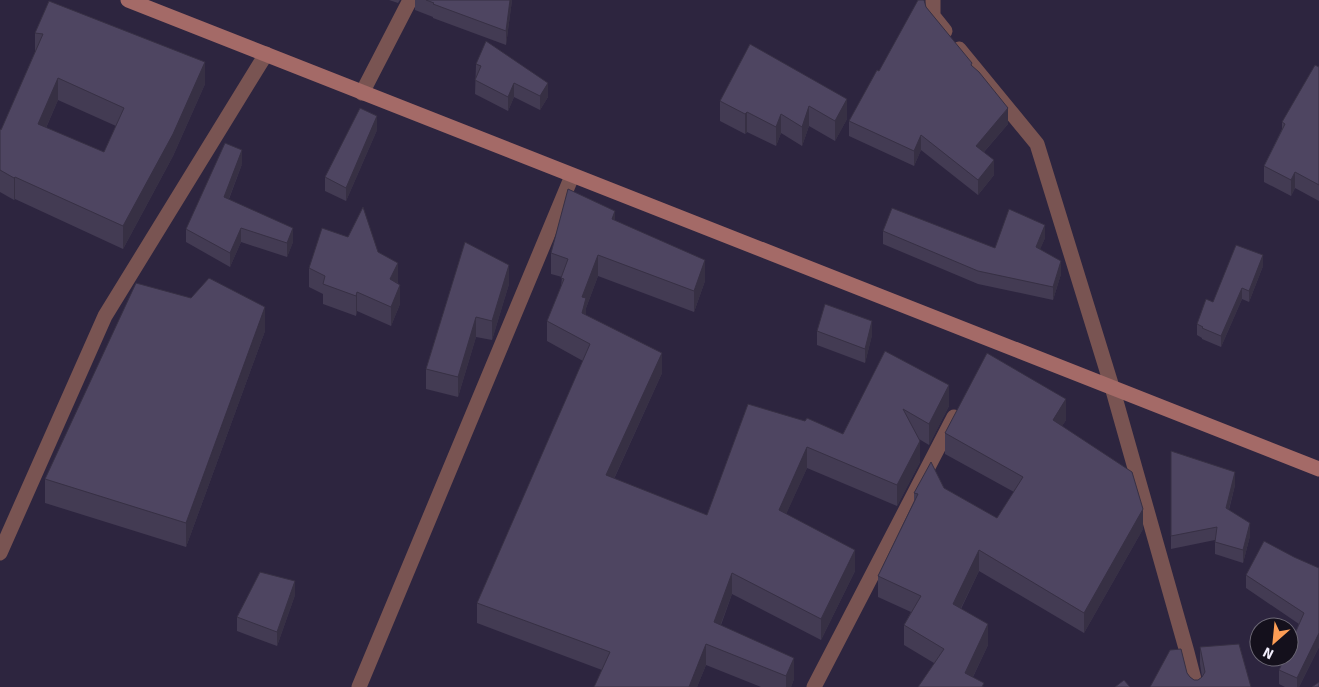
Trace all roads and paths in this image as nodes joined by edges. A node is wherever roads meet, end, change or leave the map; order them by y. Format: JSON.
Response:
{"nodes":[{"id":1,"x":128,"y":0,"type":"edge"},
{"id":2,"x":410,"y":0,"type":"edge"},
{"id":3,"x":933,"y":0,"type":"edge"},
{"id":4,"x":266,"y":54,"type":"junction"},
{"id":5,"x":362,"y":93,"type":"junction"},
{"id":6,"x":572,"y":176,"type":"junction"},
{"id":7,"x":1112,"y":387,"type":"junction"},
{"id":8,"x":961,"y":403,"type":"edge"},
{"id":9,"x":1319,"y":468,"type":"edge"},
{"id":10,"x":0,"y":553,"type":"edge"},
{"id":11,"x":360,"y":687,"type":"edge"},
{"id":12,"x":814,"y":687,"type":"edge"},
{"id":13,"x":1196,"y":687,"type":"edge"}],
"edges":[{"from":1,"to":4,"type":"main road"},
{"from":2,"to":5,"type":"street"},
{"from":3,"to":7,"type":"street"},
{"from":4,"to":5,"type":"main road"},
{"from":4,"to":10,"type":"street"},
{"from":5,"to":6,"type":"main road"},
{"from":6,"to":7,"type":"main road"},
{"from":6,"to":11,"type":"street"},
{"from":7,"to":9,"type":"main road"},
{"from":7,"to":13,"type":"street"},
{"from":8,"to":12,"type":"street"}]}
